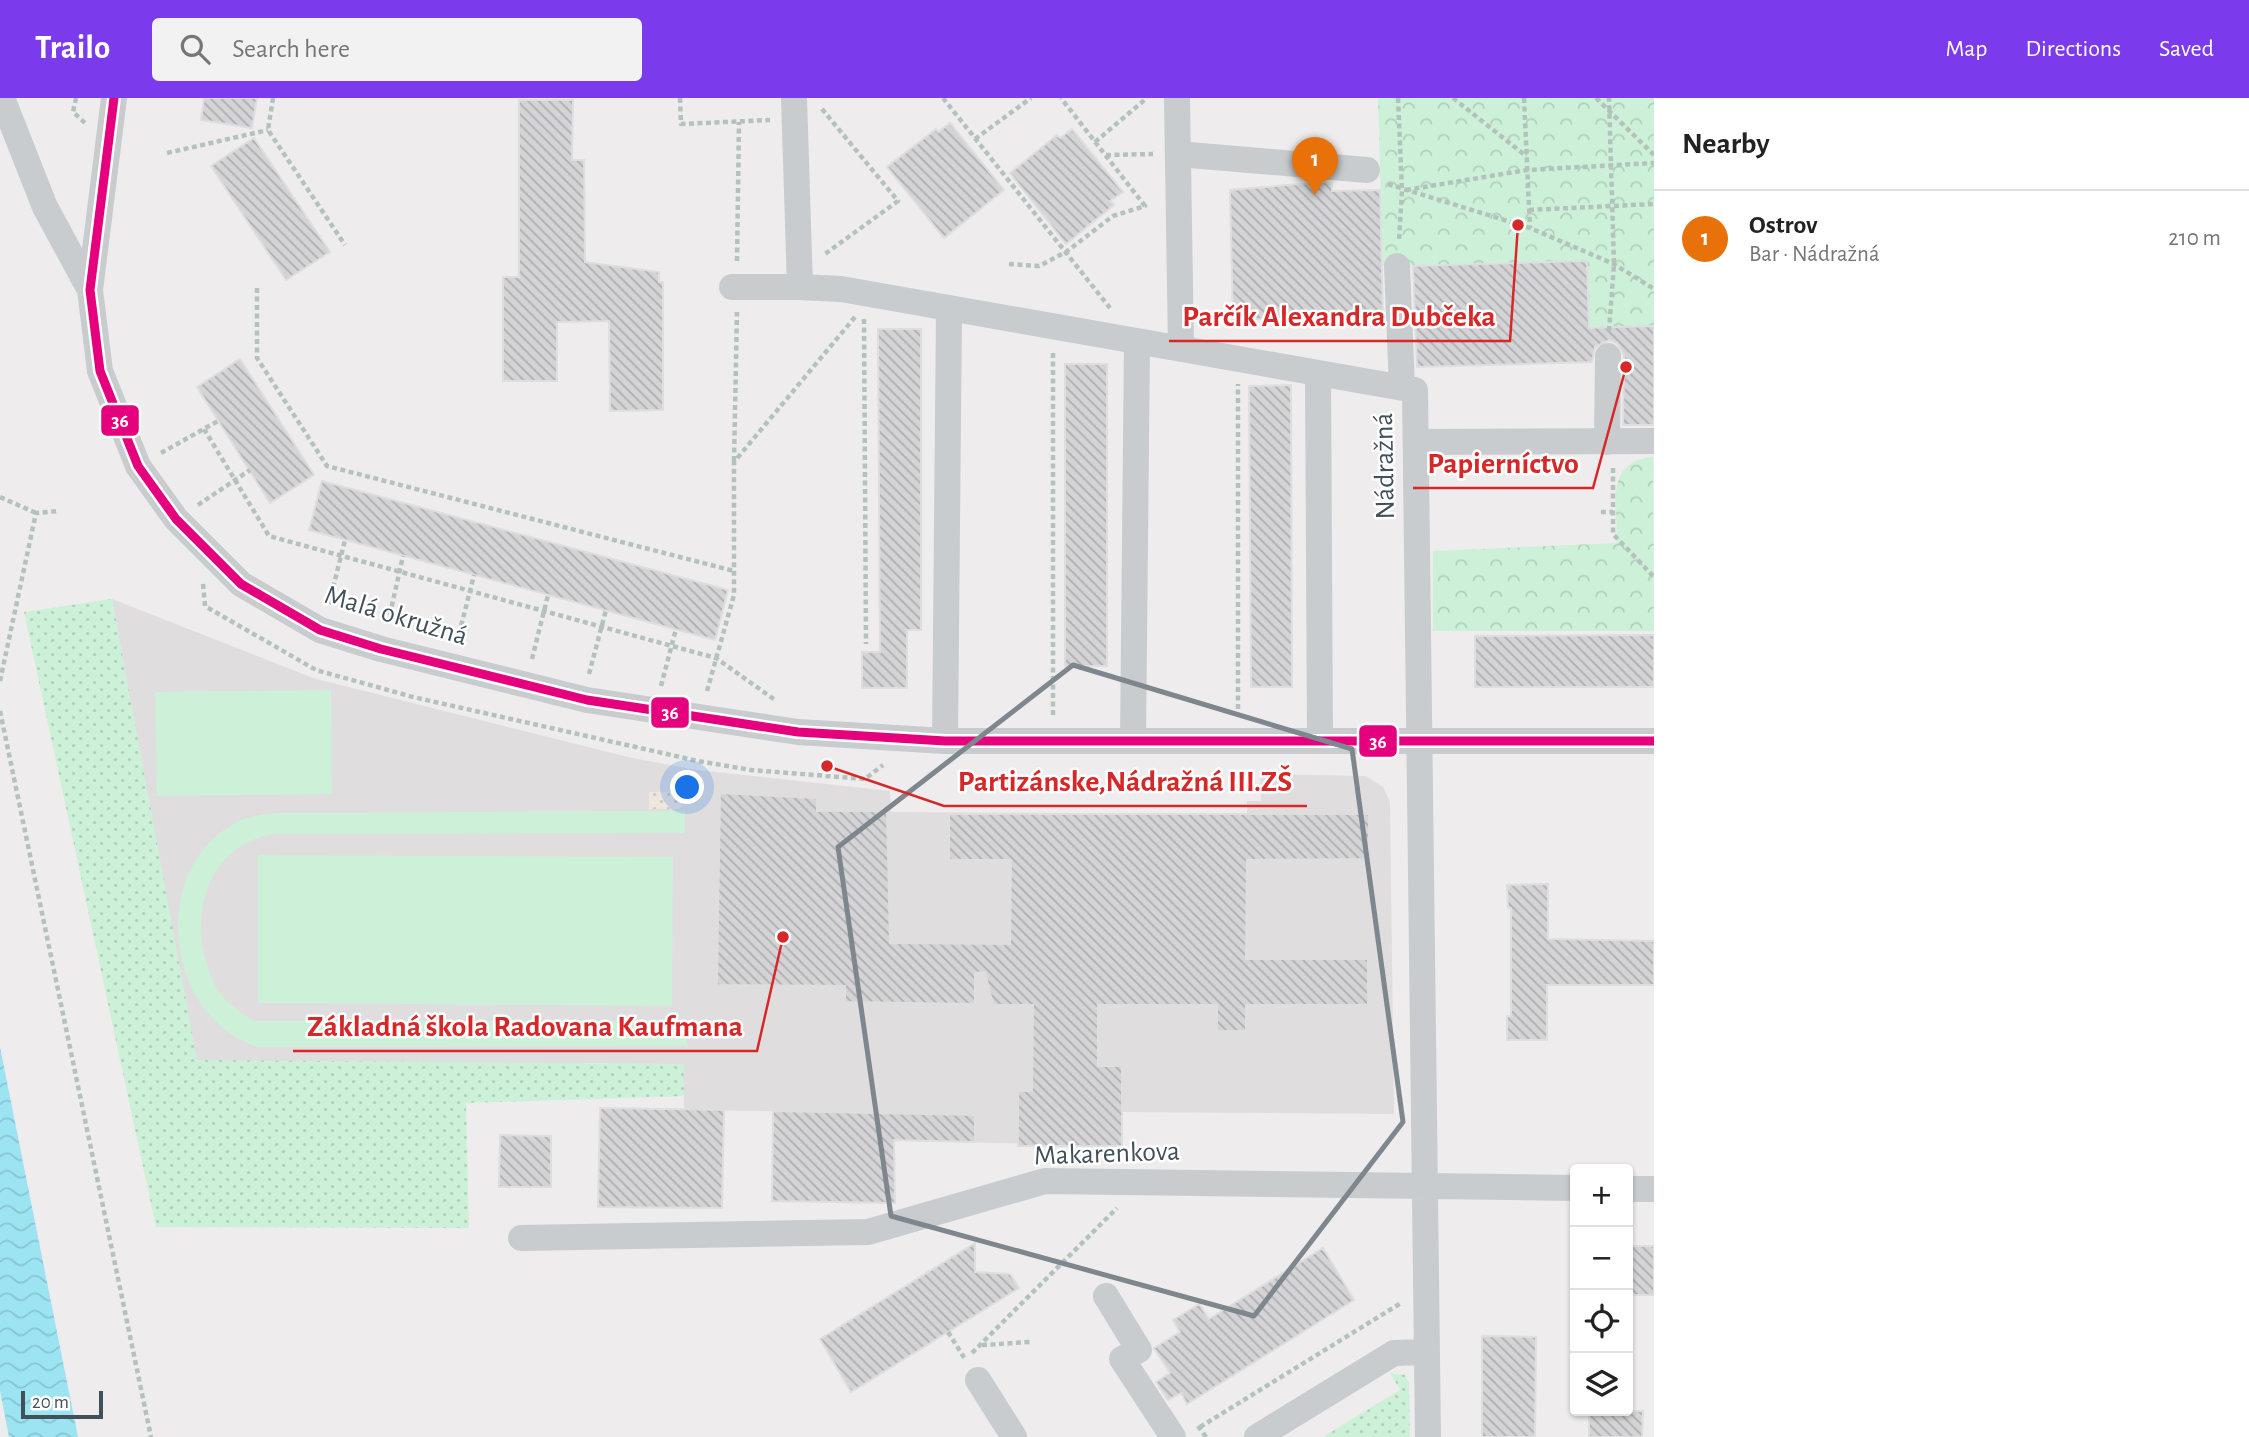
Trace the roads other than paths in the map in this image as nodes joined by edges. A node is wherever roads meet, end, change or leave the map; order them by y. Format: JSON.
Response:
{"nodes":[{"id":1,"x":2,"y":98,"type":"edge"},
{"id":2,"x":114,"y":98,"type":"edge"},
{"id":3,"x":1177,"y":98,"type":"edge"},
{"id":4,"x":794,"y":109,"type":"edge"},
{"id":5,"x":1178,"y":154,"type":"junction"},
{"id":6,"x":1367,"y":170,"type":"dead end"},
{"id":7,"x":1397,"y":266,"type":"road end"},
{"id":8,"x":735,"y":283,"type":"road end"},
{"id":9,"x":800,"y":287,"type":"junction"},
{"id":10,"x":90,"y":290,"type":"junction"},
{"id":11,"x":949,"y":310,"type":"junction"},
{"id":12,"x":1137,"y":342,"type":"junction"},
{"id":13,"x":1181,"y":349,"type":"junction"},
{"id":14,"x":1608,"y":356,"type":"road end"},
{"id":15,"x":1318,"y":373,"type":"junction"},
{"id":16,"x":1402,"y":387,"type":"junction"},
{"id":17,"x":1654,"y":441,"type":"edge"},
{"id":18,"x":1417,"y":442,"type":"junction"},
{"id":19,"x":1610,"y":442,"type":"junction"},
{"id":20,"x":1419,"y":739,"type":"junction"},
{"id":21,"x":1133,"y":740,"type":"junction"},
{"id":22,"x":1320,"y":740,"type":"junction"},
{"id":23,"x":945,"y":741,"type":"junction"},
{"id":24,"x":1654,"y":741,"type":"edge"},
{"id":25,"x":1427,"y":1185,"type":"junction"},
{"id":26,"x":1570,"y":1188,"type":"edge"},
{"id":27,"x":1633,"y":1189,"type":"edge"},
{"id":28,"x":1654,"y":1189,"type":"edge"},
{"id":29,"x":522,"y":1238,"type":"dead end"},
{"id":30,"x":1106,"y":1296,"type":"dead end"},
{"id":31,"x":1427,"y":1352,"type":"junction"},
{"id":32,"x":978,"y":1380,"type":"dead end"},
{"id":33,"x":1014,"y":1437,"type":"edge"},
{"id":34,"x":1173,"y":1437,"type":"edge"},
{"id":35,"x":1257,"y":1437,"type":"edge"},
{"id":36,"x":1428,"y":1437,"type":"edge"}],
"edges":[{"from":1,"to":10,"type":"street"},
{"from":2,"to":10,"type":"street","name":"Malá okružná"},
{"from":3,"to":5,"type":"street"},
{"from":4,"to":9,"type":"street"},
{"from":5,"to":6,"type":"street"},
{"from":5,"to":13,"type":"street"},
{"from":7,"to":16,"type":"street"},
{"from":8,"to":9,"type":"street","name":"Nádražná"},
{"from":9,"to":11,"type":"street","name":"Nádražná"},
{"from":10,"to":23,"type":"street","name":"Malá okružná"},
{"from":11,"to":12,"type":"street","name":"Nádražná"},
{"from":11,"to":23,"type":"street"},
{"from":12,"to":13,"type":"street","name":"Nádražná"},
{"from":12,"to":21,"type":"street"},
{"from":13,"to":15,"type":"street","name":"Nádražná"},
{"from":14,"to":19,"type":"street"},
{"from":15,"to":16,"type":"street","name":"Nádražná"},
{"from":15,"to":22,"type":"street"},
{"from":16,"to":18,"type":"street","name":"Nádražná"},
{"from":17,"to":19,"type":"street"},
{"from":18,"to":19,"type":"street"},
{"from":18,"to":20,"type":"street","name":"Nádražná"},
{"from":20,"to":22,"type":"street"},
{"from":20,"to":24,"type":"street"},
{"from":20,"to":25,"type":"street","name":"Nádražná"},
{"from":21,"to":22,"type":"street"},
{"from":21,"to":23,"type":"street"},
{"from":25,"to":26,"type":"street","name":"Makarenkova"},
{"from":25,"to":29,"type":"street","name":"Makarenkova"},
{"from":25,"to":31,"type":"street","name":"Nádražná"},
{"from":27,"to":28,"type":"street"},
{"from":30,"to":34,"type":"street"},
{"from":31,"to":35,"type":"street"},
{"from":31,"to":36,"type":"street","name":"Nádražná"},
{"from":32,"to":33,"type":"street"}]}
